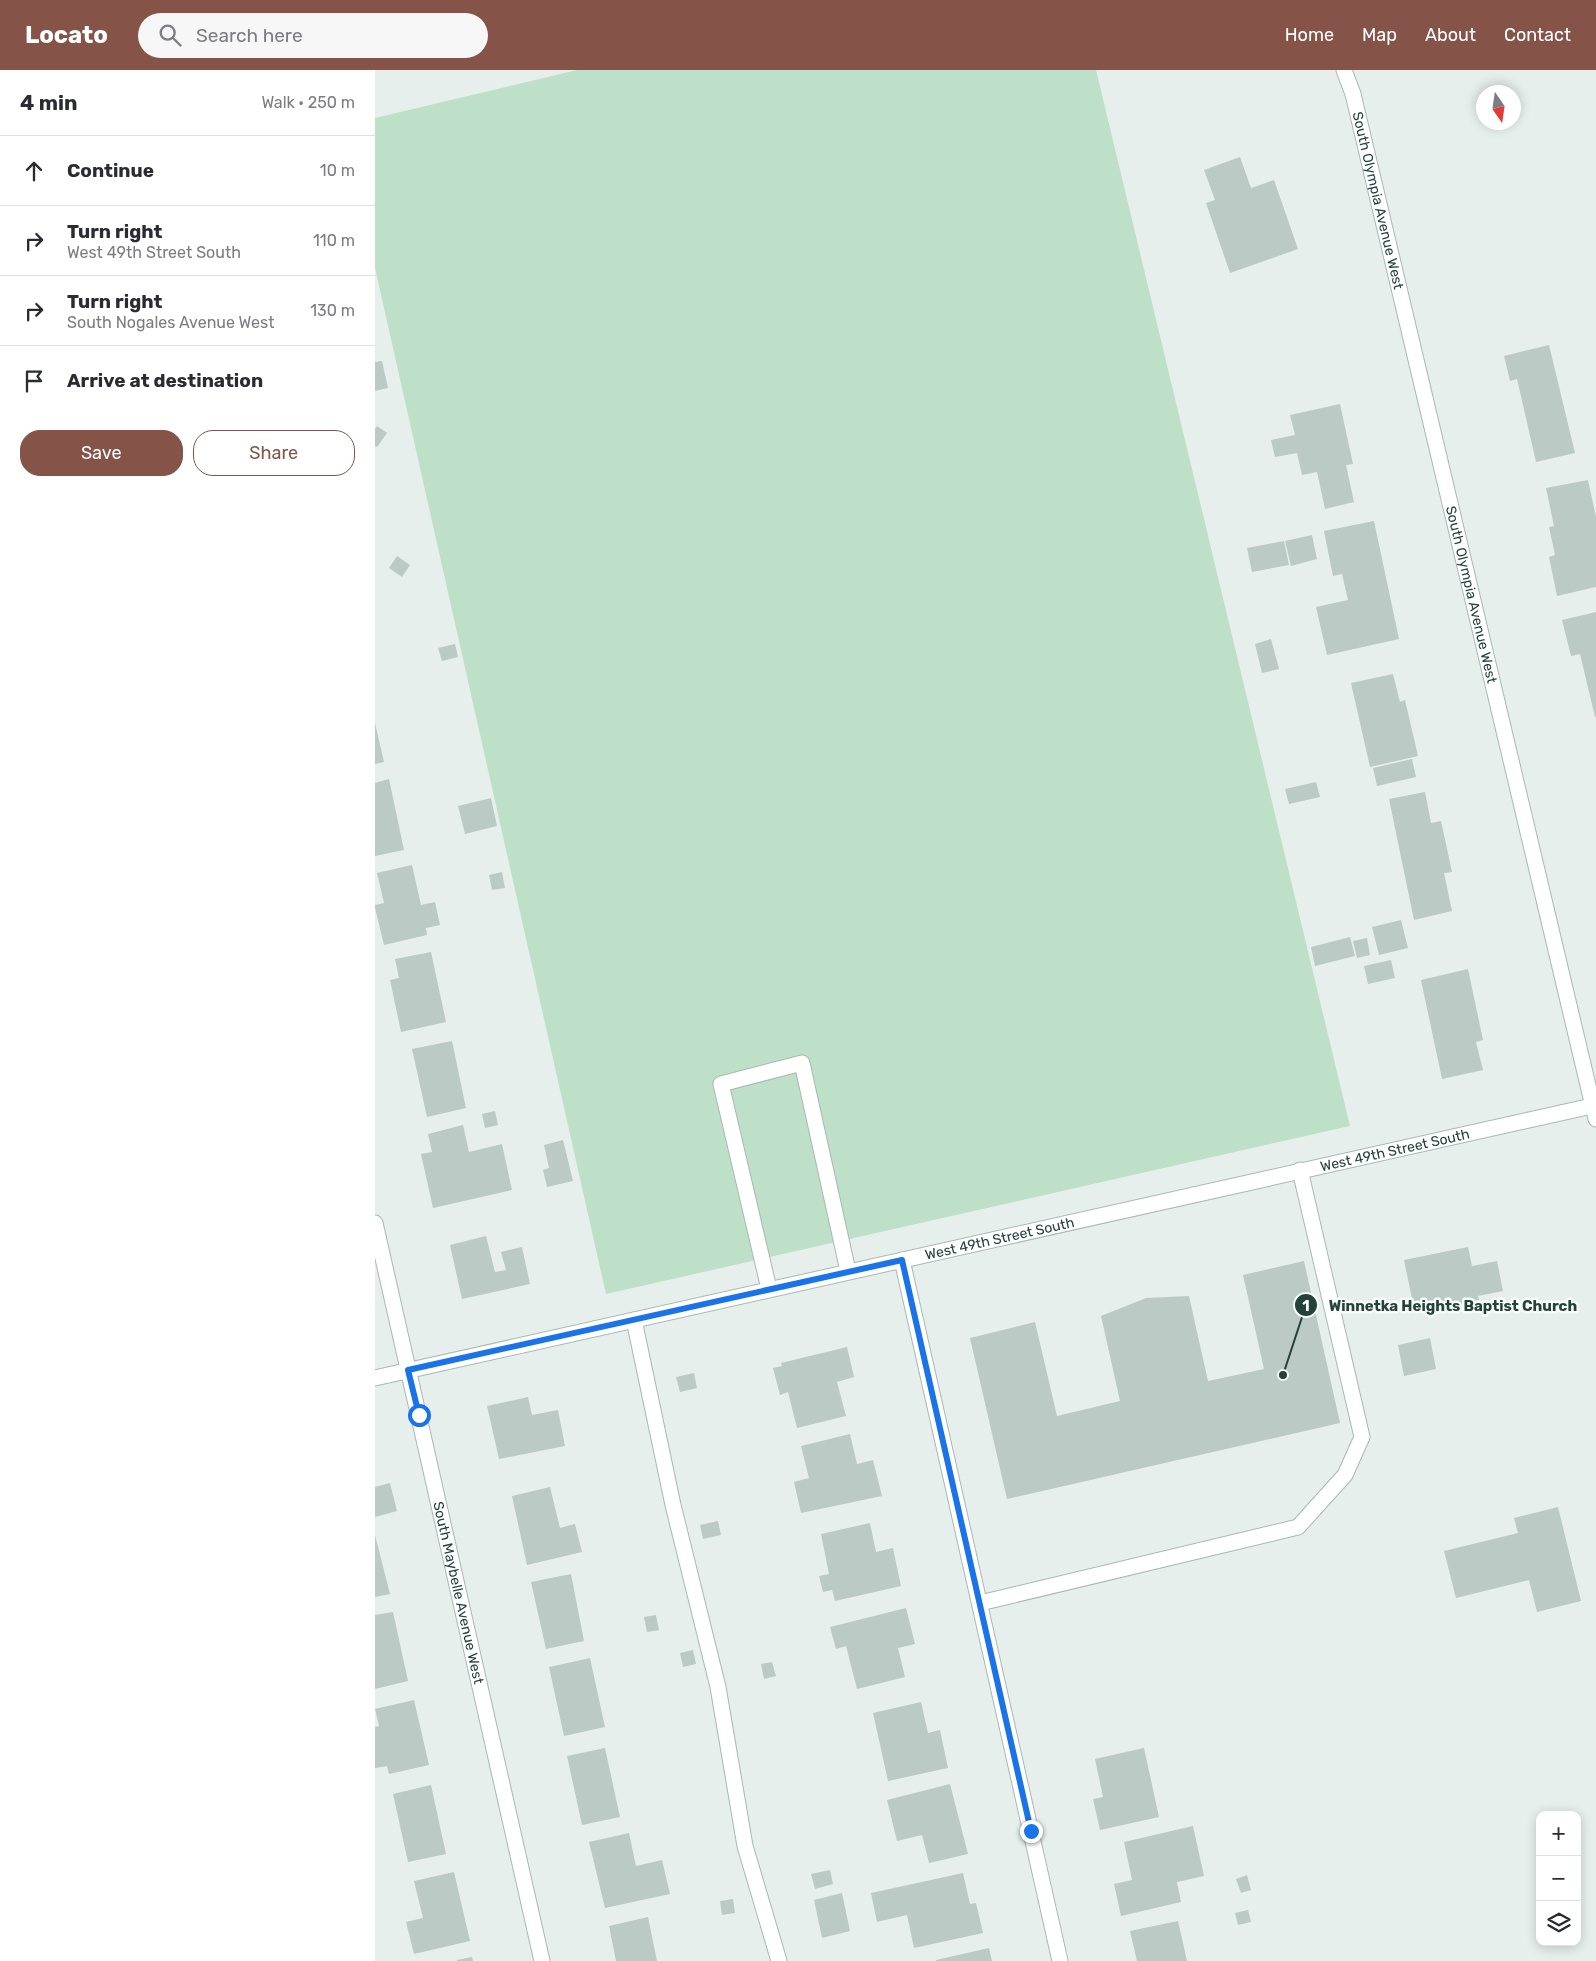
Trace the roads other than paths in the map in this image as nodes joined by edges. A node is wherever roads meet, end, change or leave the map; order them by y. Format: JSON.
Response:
{"nodes":[{"id":1,"x":1344,"y":70,"type":"edge"},
{"id":2,"x":1595,"y":1110,"type":"edge"},
{"id":3,"x":1300,"y":1170,"type":"junction"},
{"id":4,"x":375,"y":1223,"type":"edge"},
{"id":5,"x":902,"y":1260,"type":"junction"},
{"id":6,"x":848,"y":1272,"type":"junction"},
{"id":7,"x":769,"y":1289,"type":"junction"},
{"id":8,"x":634,"y":1320,"type":"junction"},
{"id":9,"x":408,"y":1370,"type":"junction"},
{"id":10,"x":375,"y":1378,"type":"edge"},
{"id":11,"x":980,"y":1603,"type":"junction"},
{"id":12,"x":542,"y":1961,"type":"edge"},
{"id":13,"x":779,"y":1961,"type":"edge"},
{"id":14,"x":1060,"y":1961,"type":"edge"}],
"edges":[{"from":1,"to":2,"type":"street","name":"South Olympia Avenue West"},
{"from":2,"to":3,"type":"street","name":"West 49th Street South"},
{"from":3,"to":5,"type":"street","name":"West 49th Street South"},
{"from":3,"to":11,"type":"street"},
{"from":4,"to":9,"type":"street","name":"South Maybelle Avenue West"},
{"from":5,"to":6,"type":"street","name":"West 49th Street South"},
{"from":5,"to":11,"type":"street"},
{"from":6,"to":7,"type":"street","name":"West 49th Street South"},
{"from":6,"to":7,"type":"street"},
{"from":7,"to":8,"type":"street","name":"West 49th Street South"},
{"from":8,"to":9,"type":"street","name":"West 49th Street South"},
{"from":8,"to":13,"type":"street"},
{"from":9,"to":10,"type":"street","name":"West 49th Street South"},
{"from":9,"to":12,"type":"street","name":"South Maybelle Avenue West"},
{"from":11,"to":14,"type":"street"}]}
